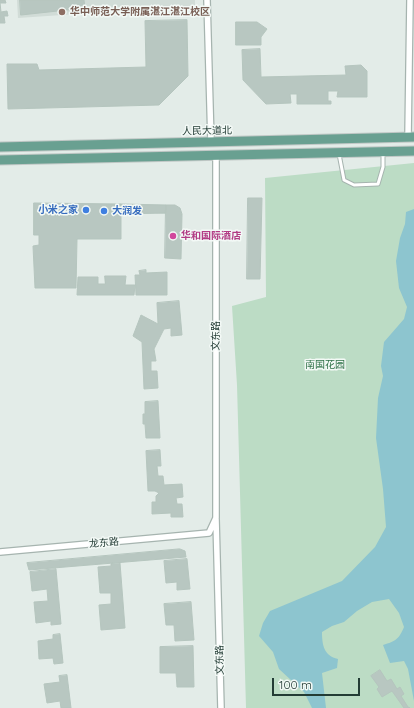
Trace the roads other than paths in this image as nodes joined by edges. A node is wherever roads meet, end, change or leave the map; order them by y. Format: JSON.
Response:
{"nodes":[{"id":1,"x":208,"y":0,"type":"edge"},
{"id":2,"x":410,"y":0,"type":"edge"},
{"id":3,"x":411,"y":137,"type":"edge"},
{"id":4,"x":211,"y":142,"type":"junction"},
{"id":5,"x":0,"y":147,"type":"edge"},
{"id":6,"x":414,"y":151,"type":"edge"},
{"id":7,"x":383,"y":152,"type":"junction"},
{"id":8,"x":339,"y":153,"type":"junction"},
{"id":9,"x":216,"y":156,"type":"junction"},
{"id":10,"x":0,"y":160,"type":"edge"},
{"id":11,"x":216,"y":517,"type":"junction"},
{"id":12,"x":209,"y":533,"type":"joint"},
{"id":13,"x":0,"y":552,"type":"edge"},
{"id":14,"x":221,"y":708,"type":"edge"}],
"edges":[{"from":1,"to":4,"type":"street"},
{"from":2,"to":3,"type":"street"},
{"from":3,"to":4,"type":"main road","name":"人民大道北"},
{"from":4,"to":5,"type":"main road","name":"人民大道北"},
{"from":6,"to":7,"type":"main road"},
{"from":7,"to":8,"type":"main road"},
{"from":7,"to":8,"type":"lane"},
{"from":8,"to":9,"type":"main road"},
{"from":9,"to":10,"type":"main road"},
{"from":9,"to":11,"type":"street","name":"文东路"},
{"from":11,"to":12,"type":"street","name":"文东路"},
{"from":11,"to":14,"type":"street","name":"文东路"},
{"from":12,"to":13,"type":"street","name":"龙东路"}]}
